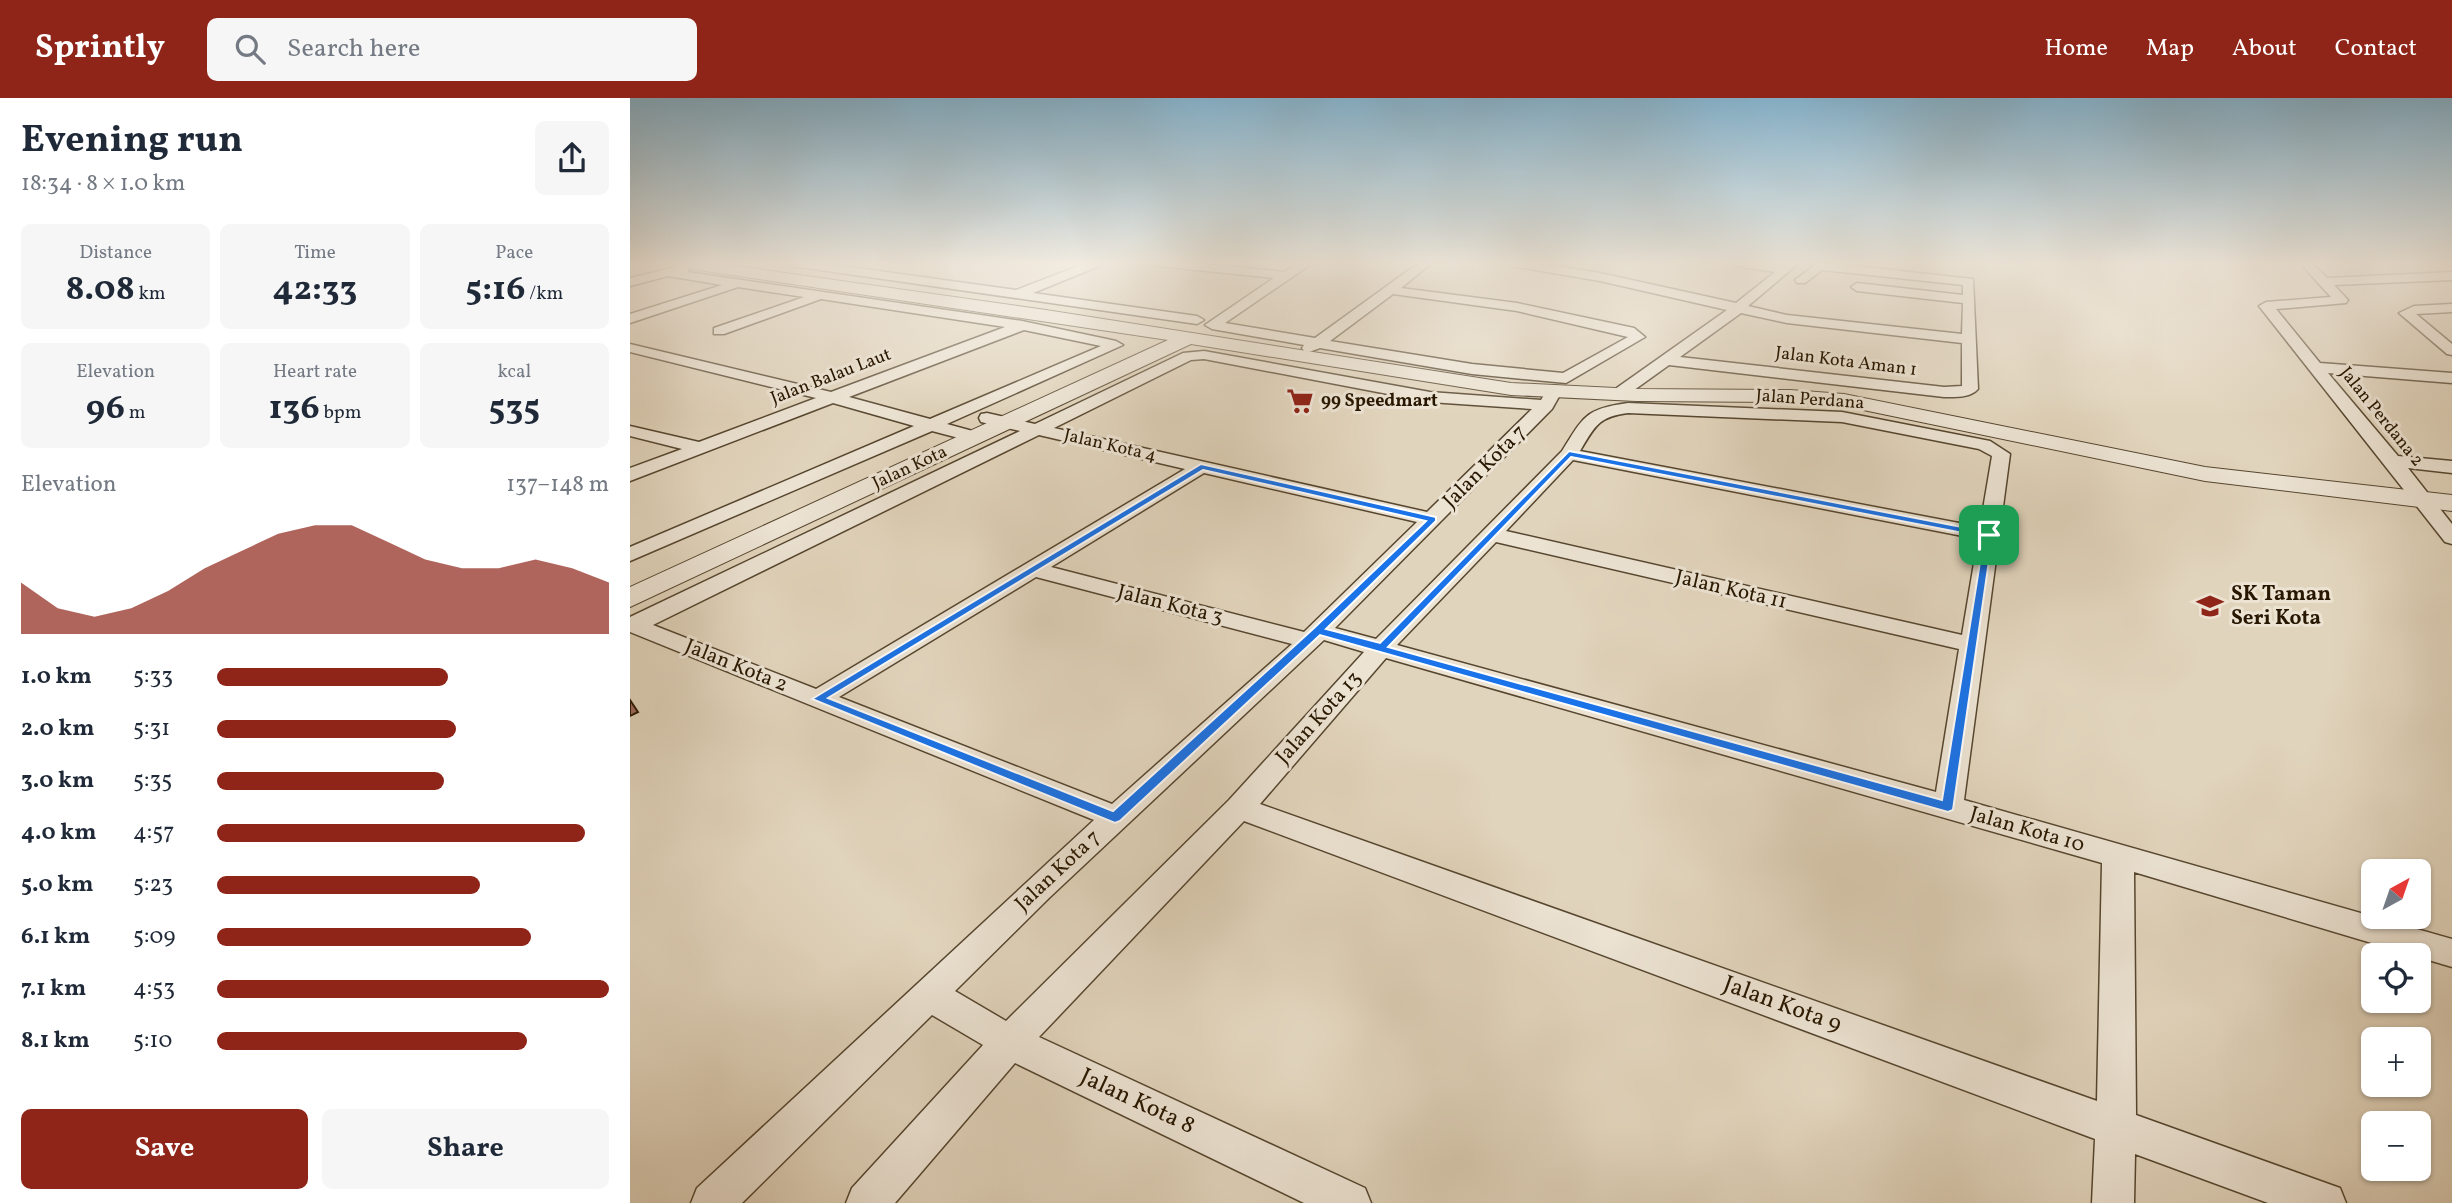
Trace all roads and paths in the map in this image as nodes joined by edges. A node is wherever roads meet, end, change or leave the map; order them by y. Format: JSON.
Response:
{"nodes":[{"id":1,"x":768,"y":314,"type":"edge"},
{"id":2,"x":945,"y":314,"type":"edge"},
{"id":3,"x":1036,"y":314,"type":"edge"},
{"id":4,"x":1116,"y":314,"type":"edge"},
{"id":5,"x":1227,"y":314,"type":"edge"},
{"id":6,"x":1356,"y":314,"type":"edge"},
{"id":7,"x":1546,"y":314,"type":"edge"},
{"id":8,"x":1732,"y":314,"type":"edge"},
{"id":9,"x":1757,"y":314,"type":"edge"},
{"id":10,"x":1968,"y":314,"type":"edge"},
{"id":11,"x":2272,"y":314,"type":"edge"},
{"id":12,"x":2407,"y":314,"type":"edge"},
{"id":13,"x":1046,"y":315,"type":"junction"},
{"id":14,"x":1022,"y":325,"type":"junction"},
{"id":15,"x":1194,"y":329,"type":"junction"},
{"id":16,"x":719,"y":331,"type":"dead end"},
{"id":17,"x":1166,"y":334,"type":"junction"},
{"id":18,"x":1969,"y":339,"type":"junction"},
{"id":19,"x":630,"y":348,"type":"edge"},
{"id":20,"x":1307,"y":349,"type":"junction"},
{"id":21,"x":2452,"y":351,"type":"edge"},
{"id":22,"x":670,"y":356,"type":"junction"},
{"id":23,"x":1667,"y":360,"type":"junction"},
{"id":24,"x":630,"y":366,"type":"edge"},
{"id":25,"x":2315,"y":367,"type":"junction"},
{"id":26,"x":2452,"y":378,"type":"edge"},
{"id":27,"x":1555,"y":392,"type":"junction"},
{"id":28,"x":1617,"y":395,"type":"junction"},
{"id":29,"x":831,"y":397,"type":"junction"},
{"id":30,"x":929,"y":426,"type":"junction"},
{"id":31,"x":980,"y":428,"type":"junction"},
{"id":32,"x":1034,"y":429,"type":"junction"},
{"id":33,"x":630,"y":430,"type":"edge"},
{"id":34,"x":701,"y":448,"type":"junction"},
{"id":35,"x":1569,"y":454,"type":"junction"},
{"id":36,"x":2392,"y":461,"type":"junction"},
{"id":37,"x":1201,"y":467,"type":"junction"},
{"id":38,"x":2452,"y":467,"type":"edge"},
{"id":39,"x":630,"y":475,"type":"edge"},
{"id":40,"x":2424,"y":500,"type":"junction"},
{"id":41,"x":2448,"y":515,"type":"edge"},
{"id":42,"x":1433,"y":519,"type":"junction"},
{"id":43,"x":1490,"y":534,"type":"junction"},
{"id":44,"x":1989,"y":535,"type":"junction"},
{"id":45,"x":2452,"y":538,"type":"edge"},
{"id":46,"x":630,"y":555,"type":"edge"},
{"id":47,"x":1032,"y":569,"type":"junction"},
{"id":48,"x":630,"y":581,"type":"edge"},
{"id":49,"x":630,"y":598,"type":"edge"},
{"id":50,"x":632,"y":625,"type":"edge"},
{"id":51,"x":1313,"y":636,"type":"junction"},
{"id":52,"x":1972,"y":645,"type":"junction"},
{"id":53,"x":1382,"y":647,"type":"junction"},
{"id":54,"x":818,"y":699,"type":"junction"},
{"id":55,"x":1948,"y":807,"type":"junction"},
{"id":56,"x":1239,"y":808,"type":"junction"},
{"id":57,"x":1115,"y":817,"type":"junction"},
{"id":58,"x":2118,"y":856,"type":"junction"},
{"id":59,"x":2452,"y":953,"type":"edge"},
{"id":60,"x":928,"y":994,"type":"junction"},
{"id":61,"x":1010,"y":1042,"type":"junction"},
{"id":62,"x":2116,"y":1128,"type":"junction"},
{"id":63,"x":712,"y":1203,"type":"edge"},
{"id":64,"x":867,"y":1203,"type":"edge"},
{"id":65,"x":1350,"y":1203,"type":"edge"},
{"id":66,"x":2113,"y":1203,"type":"edge"},
{"id":67,"x":2325,"y":1203,"type":"edge"}],
"edges":[{"from":1,"to":16,"type":"street"},
{"from":2,"to":14,"type":"street"},
{"from":3,"to":13,"type":"street","name":"Jalan Perdana"},
{"from":4,"to":15,"type":"street"},
{"from":5,"to":20,"type":"street"},
{"from":6,"to":20,"type":"street"},
{"from":7,"to":27,"type":"street","name":"Jalan Kota 7"},
{"from":8,"to":23,"type":"street"},
{"from":9,"to":18,"type":"street"},
{"from":10,"to":18,"type":"street"},
{"from":11,"to":25,"type":"street"},
{"from":12,"to":21,"type":"street"},
{"from":13,"to":14,"type":"street","name":"Jalan Balau Laut"},
{"from":13,"to":17,"type":"street","name":"Jalan Perdana"},
{"from":14,"to":29,"type":"street","name":"Jalan Balau Laut"},
{"from":14,"to":30,"type":"street"},
{"from":15,"to":17,"type":"street","name":"Jalan Perdana"},
{"from":15,"to":20,"type":"street","name":"Jalan Perdana"},
{"from":15,"to":31,"type":"street","name":"Jalan Kota"},
{"from":17,"to":31,"type":"street","name":"Jalan Kota"},
{"from":18,"to":23,"type":"street","name":"Jalan Kota Aman 1"},
{"from":19,"to":22,"type":"street","name":"Jalan Kota 4"},
{"from":20,"to":27,"type":"street","name":"Jalan Perdana"},
{"from":22,"to":24,"type":"street"},
{"from":22,"to":29,"type":"street","name":"Jalan Kota 4"},
{"from":23,"to":28,"type":"street"},
{"from":25,"to":26,"type":"street","name":"Jalan Perdana 2"},
{"from":25,"to":36,"type":"street","name":"Jalan Perdana 2"},
{"from":27,"to":28,"type":"street","name":"Jalan Perdana"},
{"from":27,"to":32,"type":"street"},
{"from":27,"to":42,"type":"street","name":"Jalan Kota 7"},
{"from":28,"to":40,"type":"street","name":"Jalan Perdana"},
{"from":29,"to":30,"type":"street","name":"Jalan Kota 4"},
{"from":29,"to":34,"type":"street","name":"Jalan Balau Laut"},
{"from":30,"to":31,"type":"street","name":"Jalan Kota 4"},
{"from":30,"to":46,"type":"street"},
{"from":31,"to":32,"type":"street","name":"Jalan Kota 4"},
{"from":31,"to":48,"type":"street","name":"Jalan Kota"},
{"from":31,"to":49,"type":"street","name":"Jalan Kota"},
{"from":32,"to":37,"type":"street","name":"Jalan Kota 4"},
{"from":32,"to":50,"type":"street"},
{"from":33,"to":34,"type":"street"},
{"from":34,"to":39,"type":"street","name":"Jalan Balau Laut"},
{"from":35,"to":43,"type":"street","name":"Jalan Kota 13"},
{"from":35,"to":44,"type":"street"},
{"from":35,"to":44,"type":"street","name":"Jalan Kota 13"},
{"from":36,"to":38,"type":"street"},
{"from":36,"to":40,"type":"street","name":"Jalan Perdana 2"},
{"from":37,"to":42,"type":"street","name":"Jalan Kota 4"},
{"from":37,"to":47,"type":"street"},
{"from":40,"to":41,"type":"street","name":"Jalan Perdana"},
{"from":41,"to":45,"type":"street","name":"Jalan Perdana"},
{"from":42,"to":51,"type":"street","name":"Jalan Kota 7"},
{"from":43,"to":52,"type":"street","name":"Jalan Kota 11"},
{"from":43,"to":53,"type":"street","name":"Jalan Kota 13"},
{"from":44,"to":52,"type":"street"},
{"from":47,"to":51,"type":"street","name":"Jalan Kota 3"},
{"from":47,"to":54,"type":"street"},
{"from":50,"to":54,"type":"street","name":"Jalan Kota 2"},
{"from":51,"to":53,"type":"street","name":"Jalan Kota 10"},
{"from":51,"to":57,"type":"street","name":"Jalan Kota 7"},
{"from":52,"to":55,"type":"street"},
{"from":53,"to":55,"type":"street","name":"Jalan Kota 10"},
{"from":53,"to":56,"type":"street","name":"Jalan Kota 13"},
{"from":54,"to":57,"type":"street","name":"Jalan Kota 2"},
{"from":55,"to":58,"type":"street","name":"Jalan Kota 10"},
{"from":56,"to":61,"type":"street","name":"Jalan Kota 13"},
{"from":56,"to":62,"type":"street","name":"Jalan Kota 9"},
{"from":57,"to":60,"type":"street","name":"Jalan Kota 7"},
{"from":58,"to":59,"type":"street","name":"Jalan Kota 10"},
{"from":58,"to":62,"type":"street"},
{"from":60,"to":61,"type":"street","name":"Jalan Kota 8"},
{"from":60,"to":63,"type":"street","name":"Jalan Kota 7"},
{"from":61,"to":64,"type":"street","name":"Jalan Kota 13"},
{"from":61,"to":65,"type":"street","name":"Jalan Kota 8"},
{"from":62,"to":66,"type":"street"},
{"from":62,"to":67,"type":"street","name":"Jalan Kota 9"}]}
